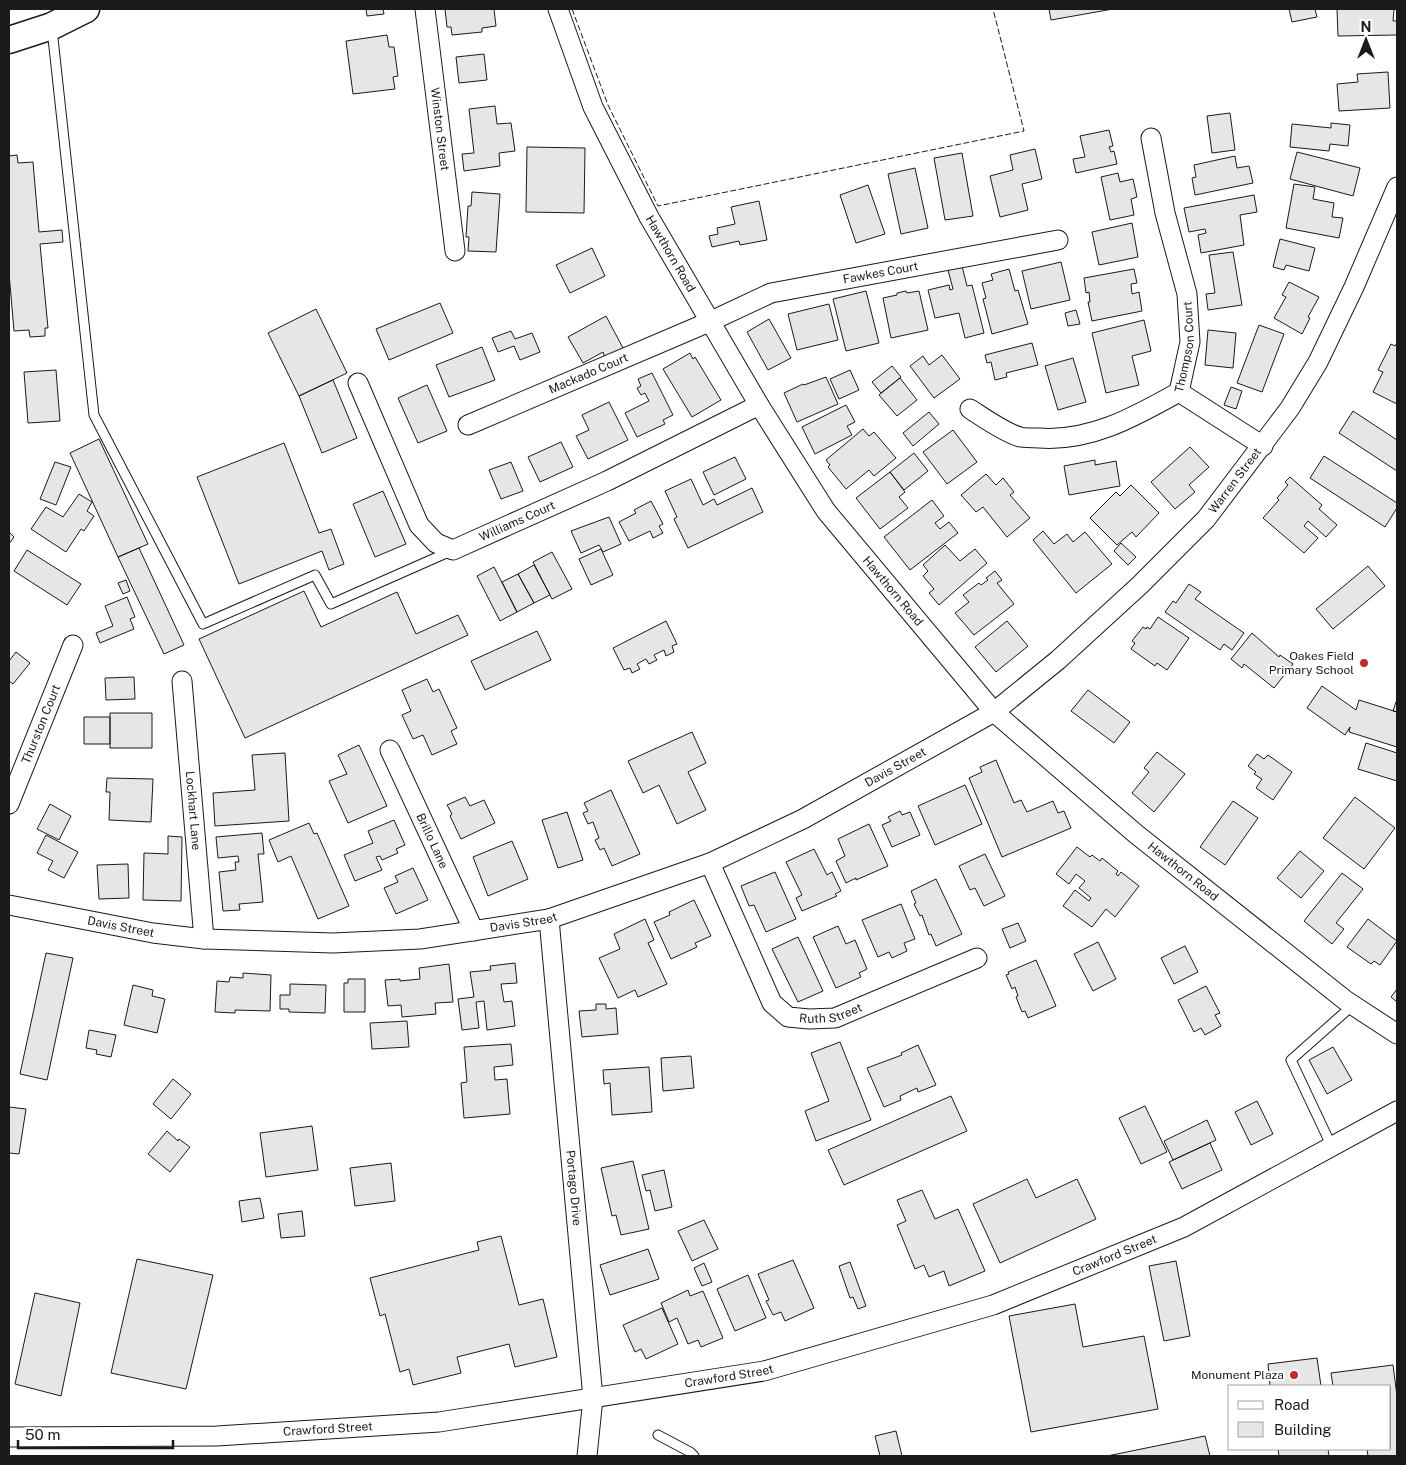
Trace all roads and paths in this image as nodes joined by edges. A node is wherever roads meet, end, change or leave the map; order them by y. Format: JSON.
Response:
{"nodes":[{"id":1,"x":425,"y":9,"type":"edge"},
{"id":2,"x":558,"y":9,"type":"edge"},
{"id":3,"x":83,"y":10,"type":"edge"},
{"id":4,"x":52,"y":26,"type":"junction"},
{"id":5,"x":9,"y":40,"type":"edge"},
{"id":6,"x":1151,"y":138,"type":"dead end"},
{"id":7,"x":1397,"y":188,"type":"edge"},
{"id":8,"x":1058,"y":240,"type":"dead end"},
{"id":9,"x":455,"y":251,"type":"dead end"},
{"id":10,"x":710,"y":322,"type":"junction"},
{"id":11,"x":358,"y":383,"type":"dead end"},
{"id":12,"x":1179,"y":392,"type":"junction"},
{"id":13,"x":759,"y":406,"type":"junction"},
{"id":14,"x":970,"y":409,"type":"dead end"},
{"id":15,"x":468,"y":425,"type":"dead end"},
{"id":16,"x":1262,"y":446,"type":"junction"},
{"id":17,"x":452,"y":550,"type":"junction"},
{"id":18,"x":73,"y":644,"type":"dead end"},
{"id":19,"x":182,"y":681,"type":"dead end"},
{"id":20,"x":994,"y":712,"type":"junction"},
{"id":21,"x":390,"y":750,"type":"dead end"},
{"id":22,"x":9,"y":804,"type":"edge"},
{"id":23,"x":710,"y":863,"type":"junction"},
{"id":24,"x":10,"y":900,"type":"edge"},
{"id":25,"x":549,"y":919,"type":"junction"},
{"id":26,"x":474,"y":931,"type":"junction"},
{"id":27,"x":204,"y":939,"type":"junction"},
{"id":28,"x":977,"y":958,"type":"dead end"},
{"id":29,"x":1353,"y":1005,"type":"junction"},
{"id":30,"x":1397,"y":1034,"type":"edge"},
{"id":31,"x":1397,"y":1111,"type":"edge"},
{"id":32,"x":1332,"y":1147,"type":"junction"},
{"id":33,"x":593,"y":1398,"type":"junction"},
{"id":34,"x":658,"y":1435,"type":"dead end"},
{"id":35,"x":9,"y":1437,"type":"edge"},
{"id":36,"x":587,"y":1456,"type":"edge"},
{"id":37,"x":694,"y":1456,"type":"edge"}],
"edges":[{"from":1,"to":9,"type":"street","name":"Winston Street"},
{"from":2,"to":10,"type":"street","name":"Hawthorn Road"},
{"from":3,"to":4,"type":"street"},
{"from":4,"to":5,"type":"street"},
{"from":4,"to":17,"type":"lane"},
{"from":6,"to":12,"type":"street","name":"Thompson Court"},
{"from":7,"to":16,"type":"street","name":"Warren Street"},
{"from":8,"to":10,"type":"street","name":"Fawkes Court"},
{"from":10,"to":13,"type":"street","name":"Hawthorn Road"},
{"from":10,"to":15,"type":"street","name":"Mackado Court"},
{"from":11,"to":17,"type":"street"},
{"from":12,"to":14,"type":"street","name":"Thompson Court"},
{"from":12,"to":16,"type":"street"},
{"from":13,"to":17,"type":"street","name":"Williams Court"},
{"from":13,"to":20,"type":"street","name":"Hawthorn Road"},
{"from":16,"to":20,"type":"street","name":"Warren Street"},
{"from":18,"to":22,"type":"street","name":"Thurston Court"},
{"from":19,"to":27,"type":"street","name":"Lockhart Lane"},
{"from":20,"to":23,"type":"street","name":"Davis Street"},
{"from":20,"to":29,"type":"street","name":"Hawthorn Road"},
{"from":21,"to":26,"type":"street","name":"Brillo Lane"},
{"from":23,"to":25,"type":"street","name":"Davis Street"},
{"from":23,"to":28,"type":"street","name":"Ruth Street"},
{"from":24,"to":27,"type":"street","name":"Davis Street"},
{"from":25,"to":26,"type":"street","name":"Davis Street"},
{"from":25,"to":33,"type":"street","name":"Portago Drive"},
{"from":26,"to":27,"type":"street","name":"Davis Street"},
{"from":29,"to":30,"type":"street","name":"Hawthorn Road"},
{"from":29,"to":32,"type":"lane"},
{"from":31,"to":32,"type":"street","name":"Crawford Street"},
{"from":32,"to":33,"type":"street","name":"Crawford Street"},
{"from":33,"to":35,"type":"street","name":"Crawford Street"},
{"from":33,"to":36,"type":"street","name":"Portago Drive"},
{"from":34,"to":37,"type":"lane"}]}
